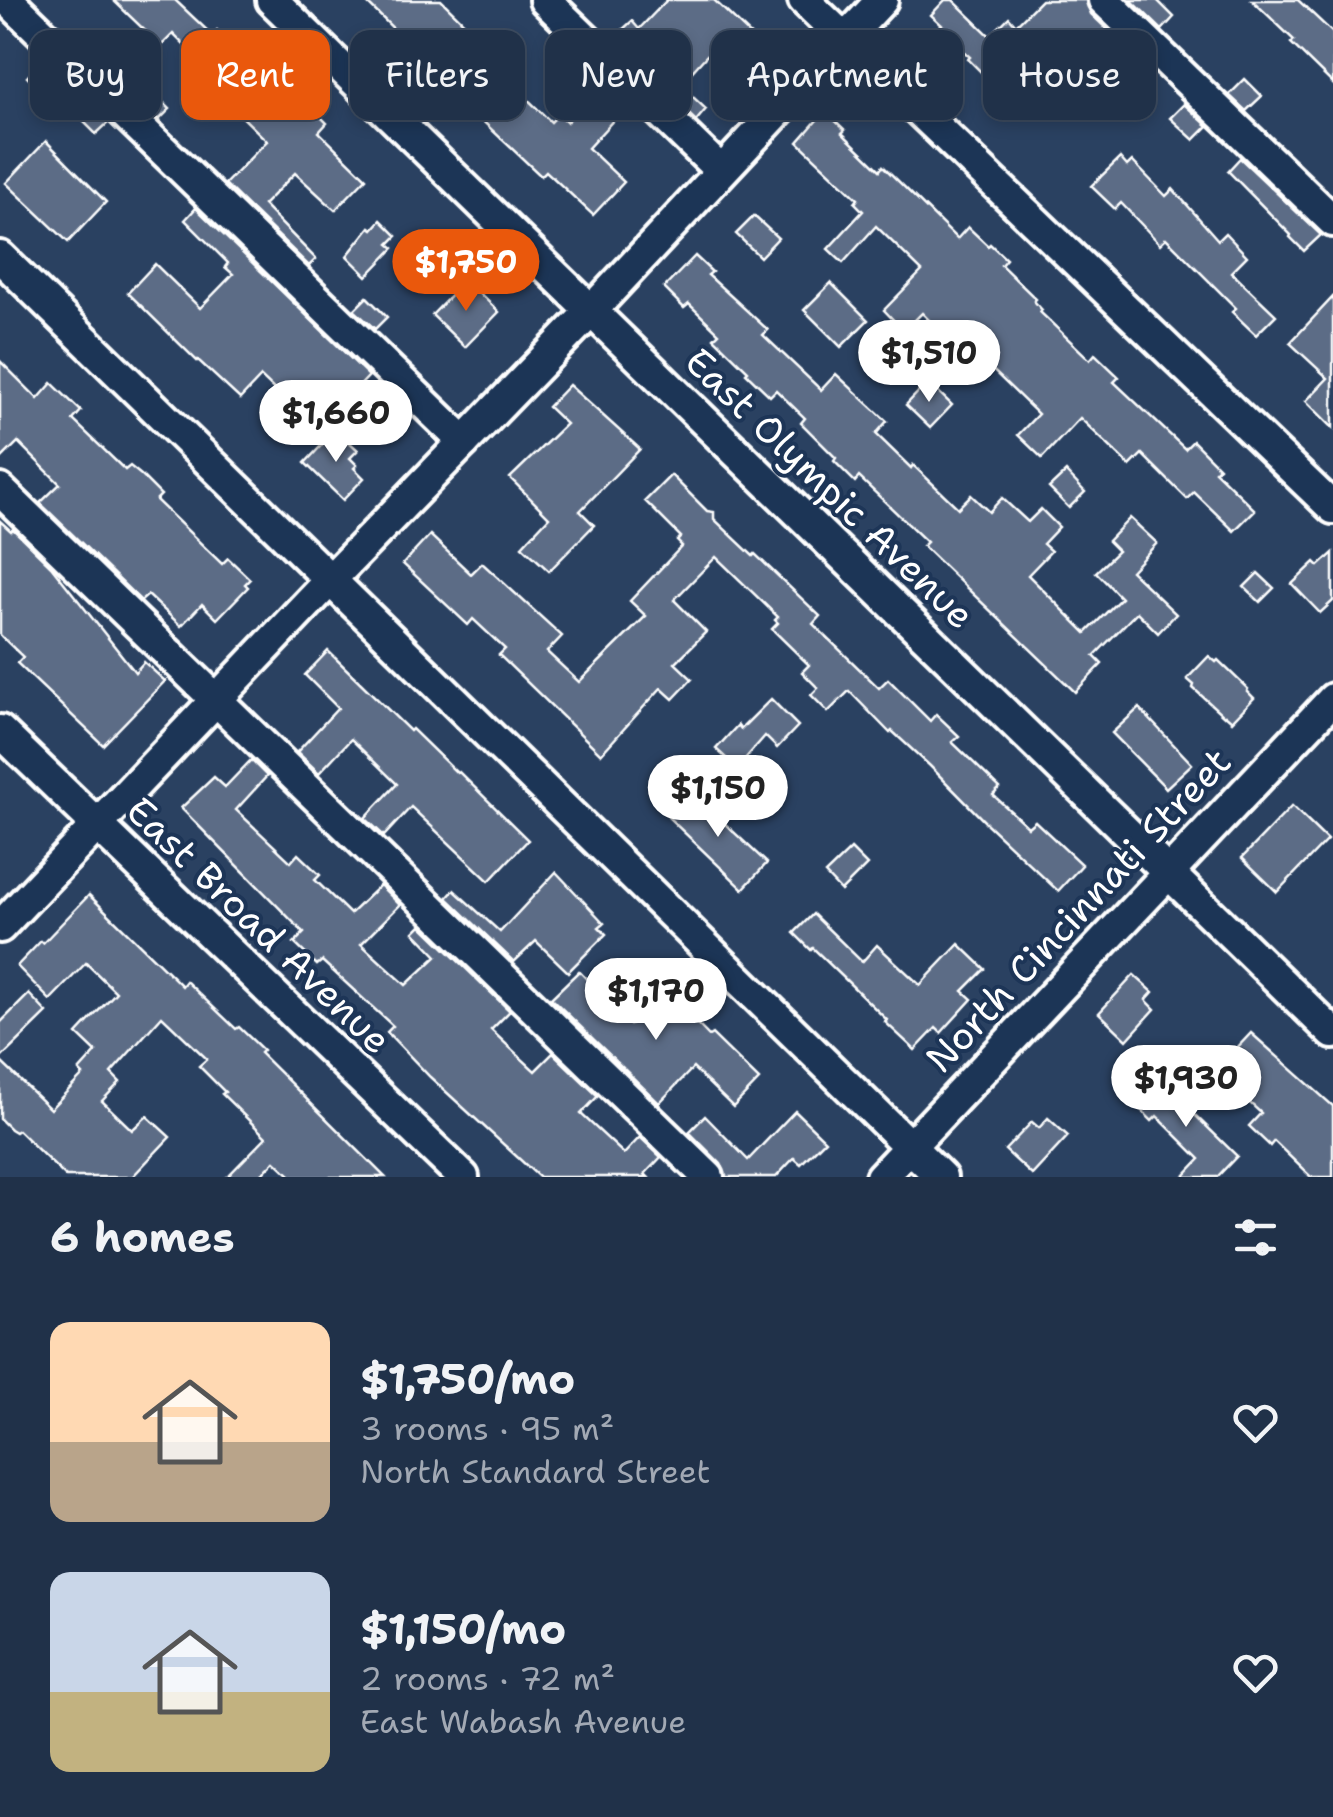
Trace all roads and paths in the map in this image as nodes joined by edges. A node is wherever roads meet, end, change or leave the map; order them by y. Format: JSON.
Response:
{"nodes":[{"id":1,"x":8,"y":0,"type":"edge"},
{"id":2,"x":272,"y":0,"type":"edge"},
{"id":3,"x":544,"y":0,"type":"edge"},
{"id":4,"x":804,"y":0,"type":"edge"},
{"id":5,"x":882,"y":0,"type":"edge"},
{"id":6,"x":1104,"y":0,"type":"edge"},
{"id":7,"x":834,"y":30,"type":"edge"},
{"id":8,"x":854,"y":30,"type":"edge"},
{"id":9,"x":769,"y":120,"type":"edge"},
{"id":10,"x":928,"y":120,"type":"edge"},
{"id":11,"x":721,"y":171,"type":"junction"},
{"id":12,"x":1333,"y":221,"type":"edge"},
{"id":13,"x":0,"y":257,"type":"edge"},
{"id":14,"x":591,"y":311,"type":"junction"},
{"id":15,"x":464,"y":442,"type":"junction"},
{"id":16,"x":0,"y":490,"type":"edge"},
{"id":17,"x":1333,"y":508,"type":"edge"},
{"id":18,"x":330,"y":580,"type":"junction"},
{"id":19,"x":1333,"y":699,"type":"edge"},
{"id":20,"x":217,"y":700,"type":"junction"},
{"id":21,"x":0,"y":731,"type":"edge"},
{"id":22,"x":97,"y":825,"type":"junction"},
{"id":23,"x":1167,"y":873,"type":"junction"},
{"id":24,"x":0,"y":927,"type":"edge"},
{"id":25,"x":1333,"y":1033,"type":"edge"},
{"id":26,"x":910,"y":1146,"type":"junction"},
{"id":27,"x":463,"y":1177,"type":"edge"},
{"id":28,"x":708,"y":1177,"type":"edge"},
{"id":29,"x":881,"y":1177,"type":"edge"},
{"id":30,"x":941,"y":1177,"type":"edge"}],
"edges":[{"from":1,"to":15,"type":"street"},
{"from":2,"to":14,"type":"street","name":"East Olympic Avenue"},
{"from":3,"to":11,"type":"street"},
{"from":4,"to":7,"type":"street"},
{"from":5,"to":8,"type":"street"},
{"from":6,"to":12,"type":"street"},
{"from":9,"to":11,"type":"street"},
{"from":10,"to":17,"type":"street"},
{"from":11,"to":14,"type":"street"},
{"from":13,"to":18,"type":"street"},
{"from":14,"to":15,"type":"street"},
{"from":14,"to":23,"type":"street","name":"East Olympic Avenue"},
{"from":15,"to":18,"type":"street"},
{"from":16,"to":20,"type":"street"},
{"from":18,"to":20,"type":"street"},
{"from":18,"to":26,"type":"street"},
{"from":19,"to":23,"type":"street","name":"North Cincinnati Street"},
{"from":20,"to":22,"type":"street"},
{"from":20,"to":28,"type":"street"},
{"from":21,"to":22,"type":"street","name":"East Broad Avenue"},
{"from":22,"to":24,"type":"street"},
{"from":22,"to":27,"type":"street","name":"East Broad Avenue"},
{"from":23,"to":25,"type":"street","name":"East Olympic Avenue"},
{"from":23,"to":26,"type":"street","name":"North Cincinnati Street"},
{"from":26,"to":29,"type":"street","name":"North Cincinnati Street"},
{"from":26,"to":30,"type":"street"}]}
